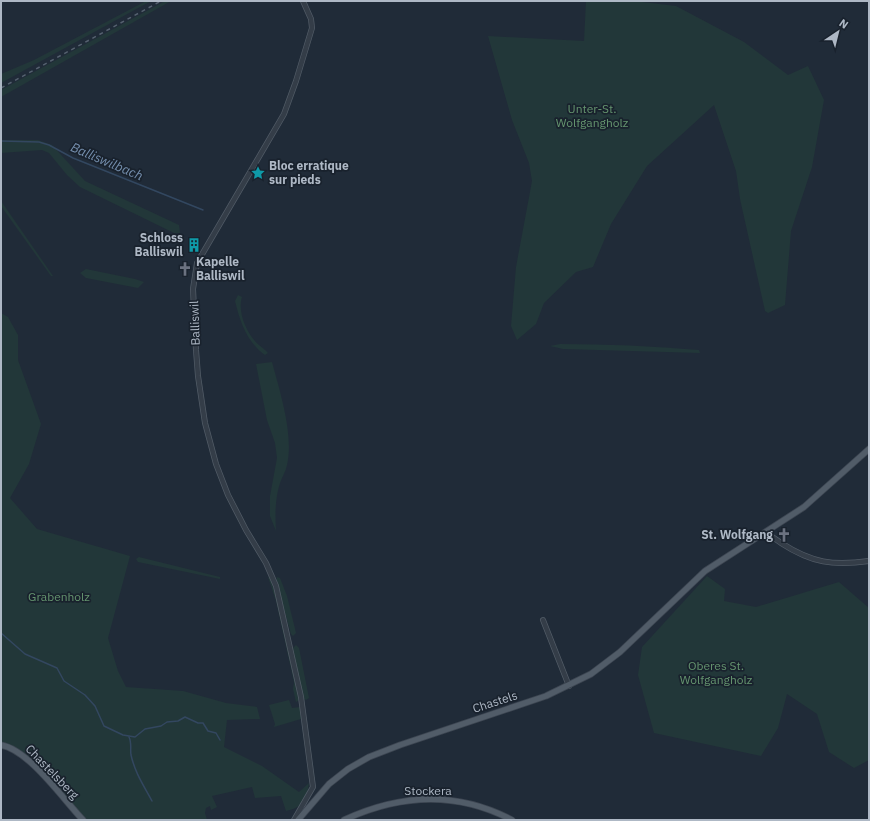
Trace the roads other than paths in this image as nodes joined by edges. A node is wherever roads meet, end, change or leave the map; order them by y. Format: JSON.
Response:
{"nodes":[{"id":1,"x":303,"y":1,"type":"edge"},
{"id":2,"x":869,"y":449,"type":"edge"},
{"id":3,"x":766,"y":532,"type":"junction"},
{"id":4,"x":869,"y":560,"type":"edge"},
{"id":5,"x":822,"y":562,"type":"junction"},
{"id":6,"x":829,"y":567,"type":"dead end"},
{"id":7,"x":543,"y":620,"type":"dead end"},
{"id":8,"x":569,"y":686,"type":"junction"},
{"id":9,"x":1,"y":745,"type":"edge"},
{"id":10,"x":83,"y":820,"type":"edge"},
{"id":11,"x":294,"y":820,"type":"edge"},
{"id":12,"x":298,"y":820,"type":"edge"},
{"id":13,"x":344,"y":820,"type":"edge"},
{"id":14,"x":512,"y":820,"type":"edge"}],
"edges":[{"from":1,"to":11,"type":"street","name":"Balliswil"},
{"from":2,"to":3,"type":"main road"},
{"from":3,"to":5,"type":"street"},
{"from":3,"to":8,"type":"main road","name":"Chastels"},
{"from":4,"to":5,"type":"street"},
{"from":5,"to":6,"type":"street"},
{"from":7,"to":8,"type":"street"},
{"from":8,"to":12,"type":"main road","name":"Chastels"},
{"from":9,"to":10,"type":"main road","name":"Chastelsberg"},
{"from":13,"to":14,"type":"main road","name":"Stockera"}]}
